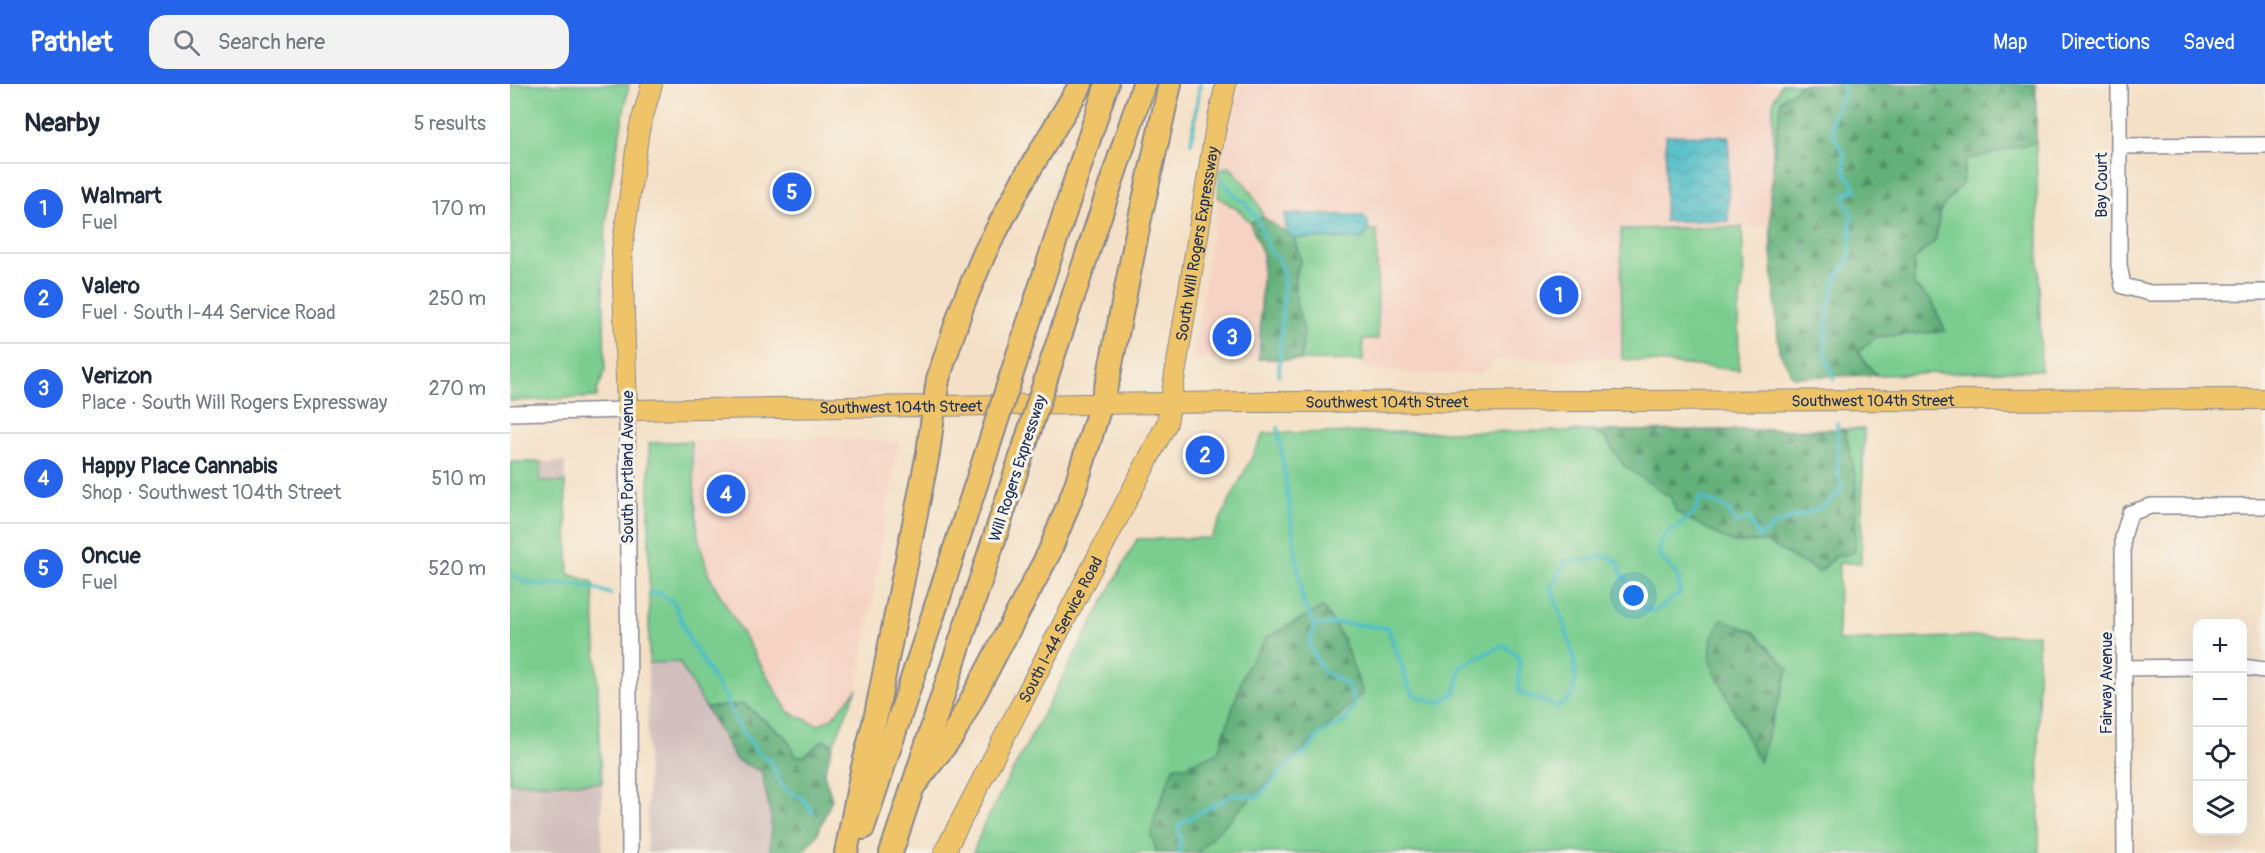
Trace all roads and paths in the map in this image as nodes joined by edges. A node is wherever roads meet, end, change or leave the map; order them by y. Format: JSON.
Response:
{"nodes":[{"id":1,"x":652,"y":84,"type":"edge"},
{"id":2,"x":1080,"y":84,"type":"edge"},
{"id":3,"x":1107,"y":84,"type":"edge"},
{"id":4,"x":1143,"y":84,"type":"edge"},
{"id":5,"x":1170,"y":84,"type":"edge"},
{"id":6,"x":1226,"y":84,"type":"edge"},
{"id":7,"x":2118,"y":84,"type":"edge"},
{"id":8,"x":2119,"y":146,"type":"junction"},
{"id":9,"x":2265,"y":146,"type":"edge"},
{"id":10,"x":2265,"y":292,"type":"edge"},
{"id":11,"x":2265,"y":399,"type":"edge"},
{"id":12,"x":1101,"y":404,"type":"junction"},
{"id":13,"x":1170,"y":404,"type":"junction"},
{"id":14,"x":933,"y":405,"type":"junction"},
{"id":15,"x":627,"y":410,"type":"junction"},
{"id":16,"x":510,"y":413,"type":"edge"},
{"id":17,"x":2265,"y":506,"type":"edge"},
{"id":18,"x":2193,"y":667,"type":"edge"},
{"id":19,"x":2124,"y":668,"type":"junction"},
{"id":20,"x":2247,"y":668,"type":"edge"},
{"id":21,"x":2265,"y":670,"type":"edge"},
{"id":22,"x":912,"y":788,"type":"junction"},
{"id":23,"x":630,"y":853,"type":"edge"},
{"id":24,"x":846,"y":853,"type":"edge"},
{"id":25,"x":855,"y":853,"type":"edge"},
{"id":26,"x":891,"y":853,"type":"edge"},
{"id":27,"x":944,"y":853,"type":"edge"},
{"id":28,"x":2125,"y":853,"type":"edge"}],
"edges":[{"from":1,"to":15,"type":"main road","name":"South Portland Avenue"},
{"from":2,"to":14,"type":"highway"},
{"from":3,"to":25,"type":"highway","name":"Will Rogers Expressway","bridge":true},
{"from":4,"to":22,"type":"highway","name":"Will Rogers Expressway","bridge":true},
{"from":5,"to":12,"type":"highway"},
{"from":6,"to":13,"type":"main road","name":"South Will Rogers Expressway"},
{"from":7,"to":8,"type":"street","name":"Bay Court"},
{"from":8,"to":9,"type":"street"},
{"from":8,"to":10,"type":"street","name":"Bay Court"},
{"from":11,"to":13,"type":"main road","name":"Southwest 104th Street"},
{"from":12,"to":13,"type":"main road","name":"Southwest 104th Street"},
{"from":12,"to":14,"type":"main road","name":"Southwest 104th Street"},
{"from":12,"to":22,"type":"highway"},
{"from":13,"to":27,"type":"main road","name":"South I-44 Service Road"},
{"from":14,"to":15,"type":"main road","name":"Southwest 104th Street"},
{"from":14,"to":24,"type":"highway"},
{"from":15,"to":16,"type":"street","name":"Southwest 104th Street"},
{"from":15,"to":23,"type":"street","name":"South Portland Avenue"},
{"from":17,"to":19,"type":"street","name":"Fairway Avenue"},
{"from":18,"to":19,"type":"street"},
{"from":19,"to":28,"type":"street","name":"Fairway Avenue"},
{"from":20,"to":21,"type":"street"},
{"from":22,"to":26,"type":"highway","name":"Will Rogers Expressway"}]}
